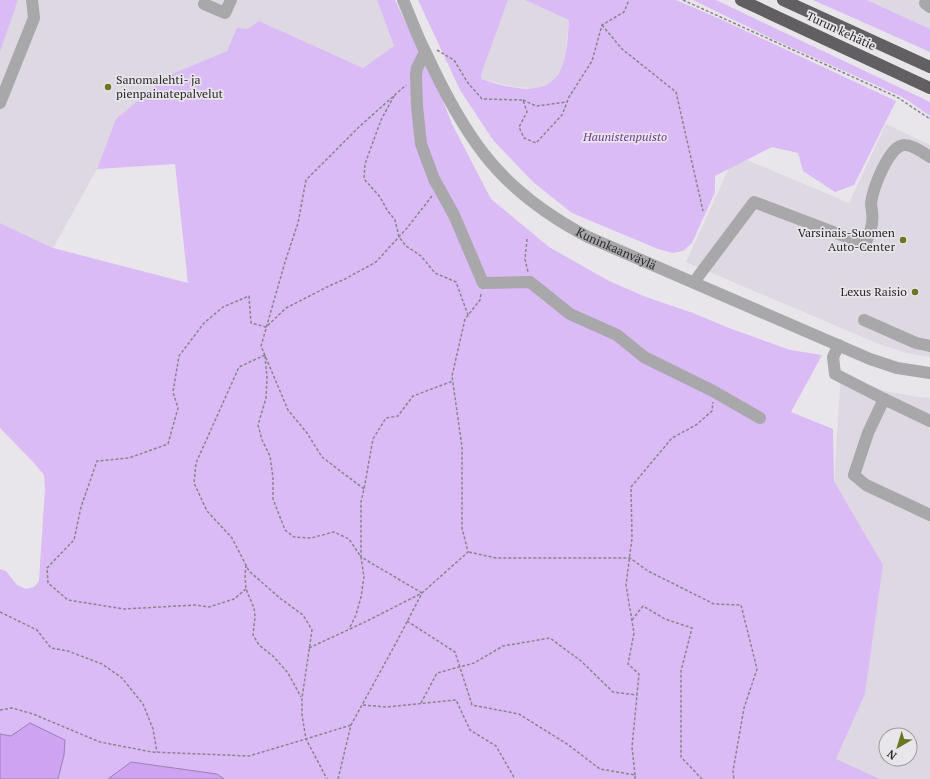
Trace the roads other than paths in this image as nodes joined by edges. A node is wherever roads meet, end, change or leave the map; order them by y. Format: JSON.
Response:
{"nodes":[{"id":1,"x":32,"y":0,"type":"edge"},
{"id":2,"x":231,"y":0,"type":"edge"},
{"id":3,"x":403,"y":0,"type":"edge"},
{"id":4,"x":741,"y":0,"type":"edge"},
{"id":5,"x":783,"y":0,"type":"edge"},
{"id":6,"x":202,"y":1,"type":"edge"},
{"id":7,"x":429,"y":50,"type":"junction"},
{"id":8,"x":930,"y":67,"type":"edge"},
{"id":9,"x":930,"y":88,"type":"edge"},
{"id":10,"x":0,"y":103,"type":"edge"},
{"id":11,"x":930,"y":157,"type":"edge"},
{"id":12,"x":694,"y":282,"type":"junction"},
{"id":13,"x":864,"y":320,"type":"dead end"},
{"id":14,"x":839,"y":345,"type":"junction"},
{"id":15,"x":930,"y":345,"type":"edge"},
{"id":16,"x":930,"y":373,"type":"edge"},
{"id":17,"x":884,"y":399,"type":"junction"},
{"id":18,"x":760,"y":418,"type":"dead end"},
{"id":19,"x":930,"y":421,"type":"edge"},
{"id":20,"x":930,"y":515,"type":"edge"}],
"edges":[{"from":1,"to":10,"type":"street"},
{"from":2,"to":6,"type":"street"},
{"from":3,"to":7,"type":"street","name":"Kuninkaanväylä"},
{"from":4,"to":9,"type":"highway","name":"Turun kehätie"},
{"from":5,"to":8,"type":"highway","name":"Turun kehätie"},
{"from":7,"to":12,"type":"street","name":"Kuninkaanväylä"},
{"from":7,"to":18,"type":"street"},
{"from":11,"to":12,"type":"street"},
{"from":12,"to":14,"type":"street","name":"Kuninkaanväylä"},
{"from":13,"to":15,"type":"street"},
{"from":14,"to":16,"type":"street","name":"Kuninkaanväylä"},
{"from":14,"to":17,"type":"street"},
{"from":17,"to":19,"type":"street"},
{"from":17,"to":20,"type":"street"}]}
